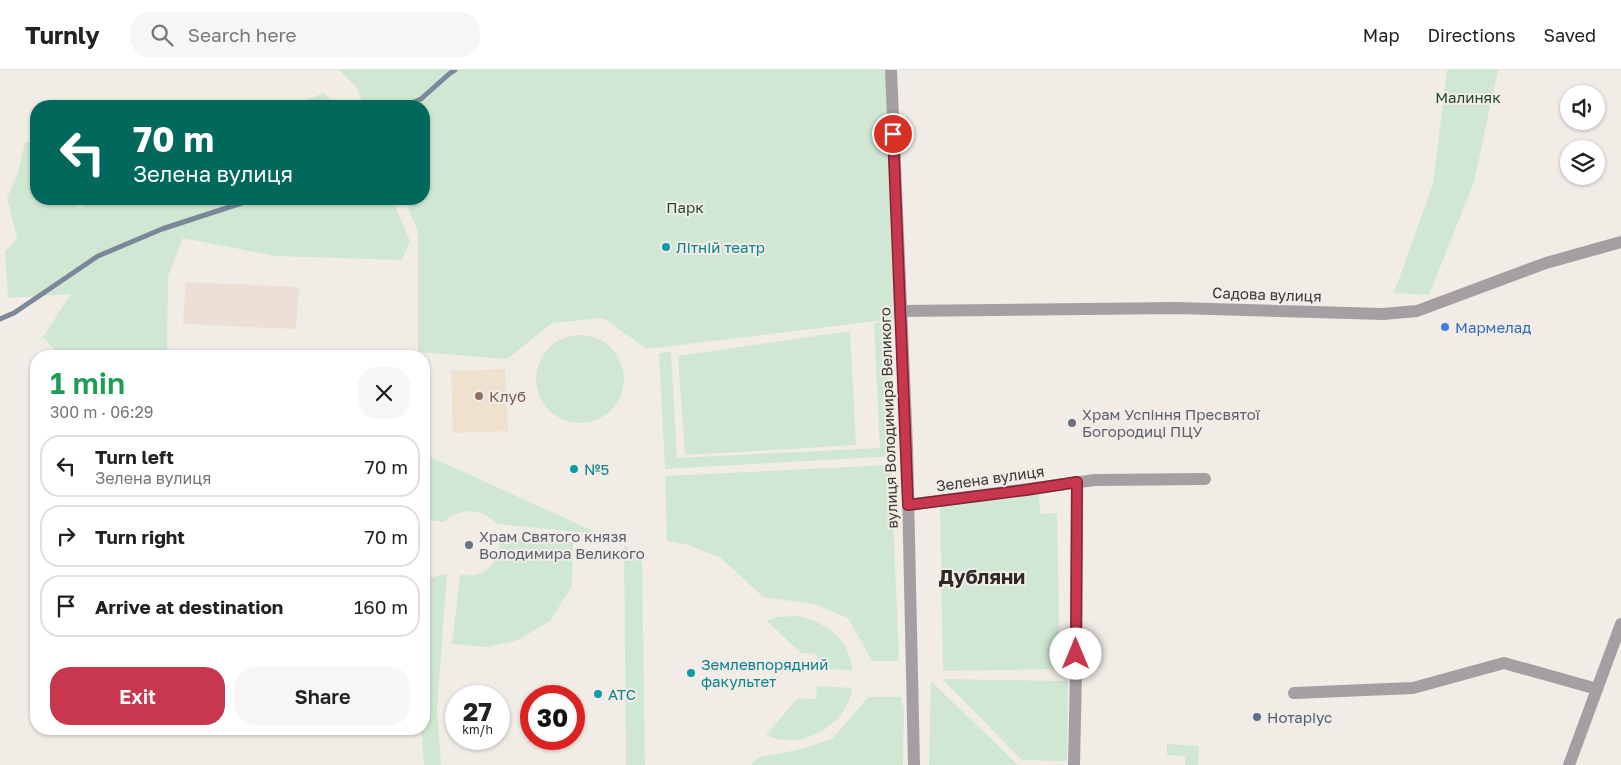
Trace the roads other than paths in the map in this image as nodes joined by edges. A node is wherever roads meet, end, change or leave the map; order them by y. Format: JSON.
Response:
{"nodes":[{"id":1,"x":891,"y":70,"type":"edge"},
{"id":2,"x":1621,"y":242,"type":"edge"},
{"id":3,"x":900,"y":311,"type":"junction"},
{"id":4,"x":1205,"y":479,"type":"dead end"},
{"id":5,"x":1077,"y":482,"type":"junction"},
{"id":6,"x":908,"y":505,"type":"junction"},
{"id":7,"x":1621,"y":624,"type":"edge"},
{"id":8,"x":1597,"y":689,"type":"junction"},
{"id":9,"x":1294,"y":693,"type":"dead end"},
{"id":10,"x":914,"y":765,"type":"edge"},
{"id":11,"x":1074,"y":765,"type":"edge"},
{"id":12,"x":1569,"y":765,"type":"edge"}],
"edges":[{"from":1,"to":3,"type":"street","name":"вулиця Володимира Великого"},
{"from":2,"to":3,"type":"street","name":"Садова вулиця"},
{"from":3,"to":6,"type":"street","name":"вулиця Володимира Великого"},
{"from":4,"to":5,"type":"street","name":"Зелена вулиця"},
{"from":5,"to":6,"type":"street","name":"Зелена вулиця"},
{"from":5,"to":11,"type":"street"},
{"from":6,"to":10,"type":"street","name":"вулиця Володимира Великого"},
{"from":7,"to":8,"type":"street"},
{"from":8,"to":9,"type":"street"},
{"from":8,"to":12,"type":"street"}]}
